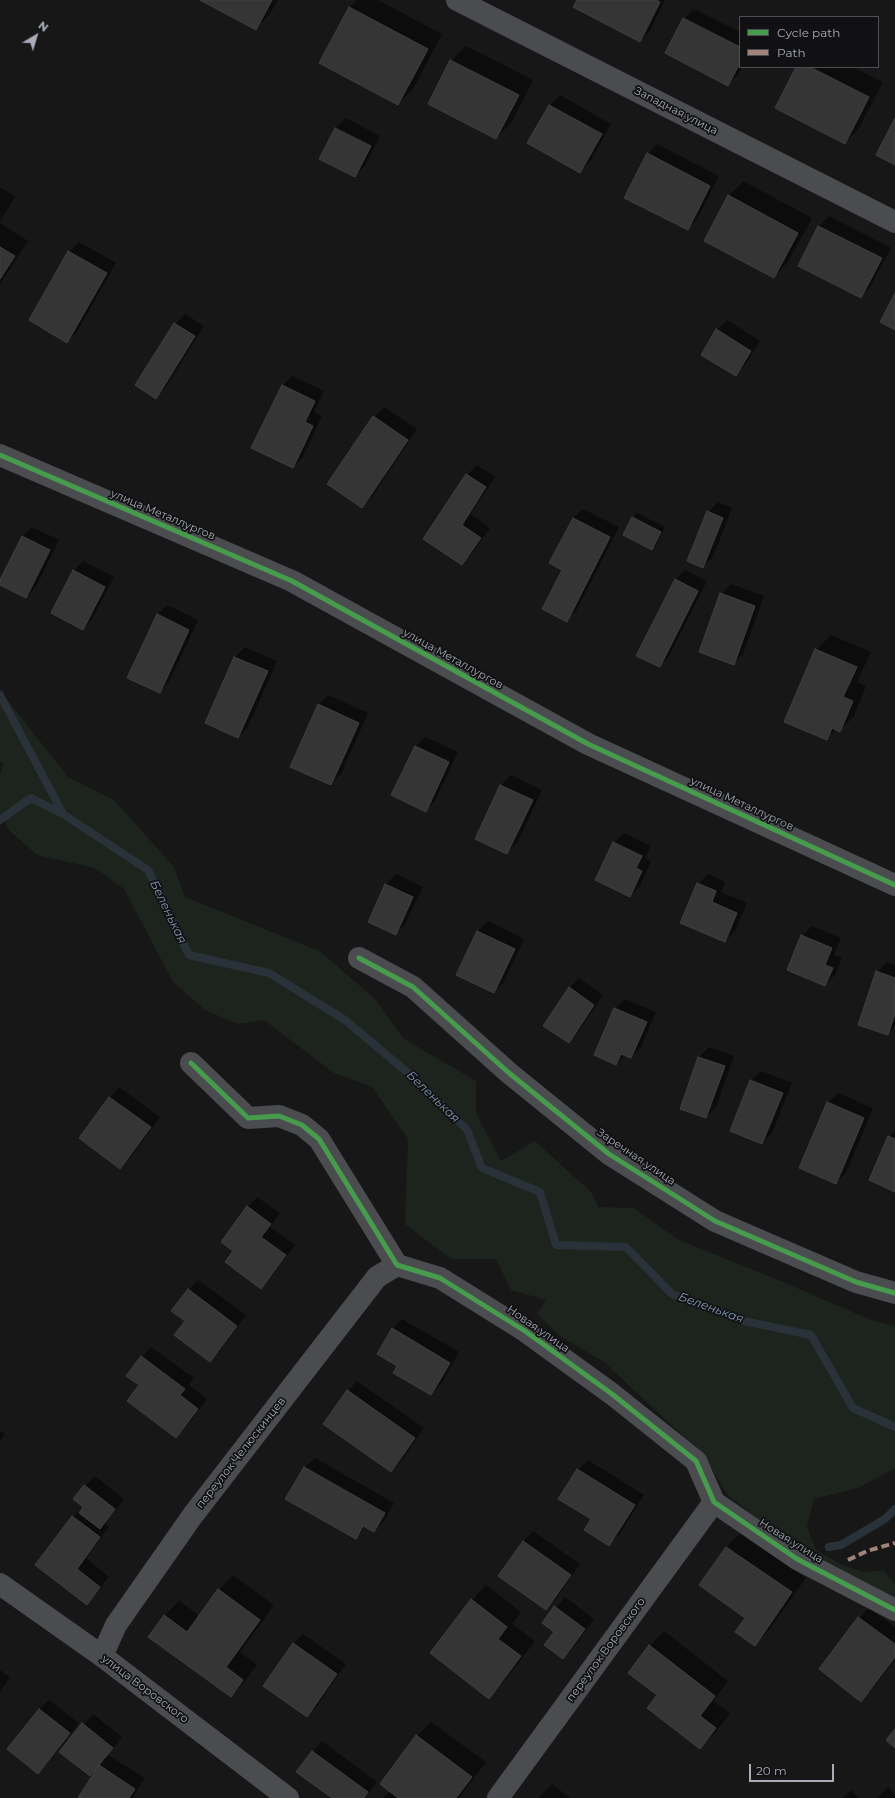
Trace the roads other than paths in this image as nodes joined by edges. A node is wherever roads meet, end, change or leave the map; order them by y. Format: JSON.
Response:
{"nodes":[{"id":1,"x":457,"y":0,"type":"edge"},
{"id":2,"x":895,"y":222,"type":"edge"},
{"id":3,"x":0,"y":455,"type":"edge"},
{"id":4,"x":895,"y":885,"type":"edge"},
{"id":5,"x":359,"y":958,"type":"dead end"},
{"id":6,"x":191,"y":1063,"type":"dead end"},
{"id":7,"x":397,"y":1265,"type":"junction"},
{"id":8,"x":895,"y":1293,"type":"edge"},
{"id":9,"x":714,"y":1502,"type":"junction"},
{"id":10,"x":0,"y":1584,"type":"edge"},
{"id":11,"x":895,"y":1610,"type":"edge"},
{"id":12,"x":102,"y":1656,"type":"junction"},
{"id":13,"x":288,"y":1798,"type":"edge"},
{"id":14,"x":498,"y":1798,"type":"edge"}],
"edges":[{"from":1,"to":2,"type":"street","name":"Западная улица"},
{"from":3,"to":4,"type":"street","name":"улица Металлургов"},
{"from":5,"to":8,"type":"street","name":"Заречная улица"},
{"from":6,"to":7,"type":"street"},
{"from":7,"to":9,"type":"street","name":"Новая улица"},
{"from":7,"to":12,"type":"street","name":"переулок Челюскинцев"},
{"from":9,"to":11,"type":"street","name":"Новая улица"},
{"from":9,"to":14,"type":"street","name":"переулок Воровского"},
{"from":10,"to":12,"type":"street","name":"улица Воровского"},
{"from":12,"to":13,"type":"street","name":"улица Воровского"}]}
